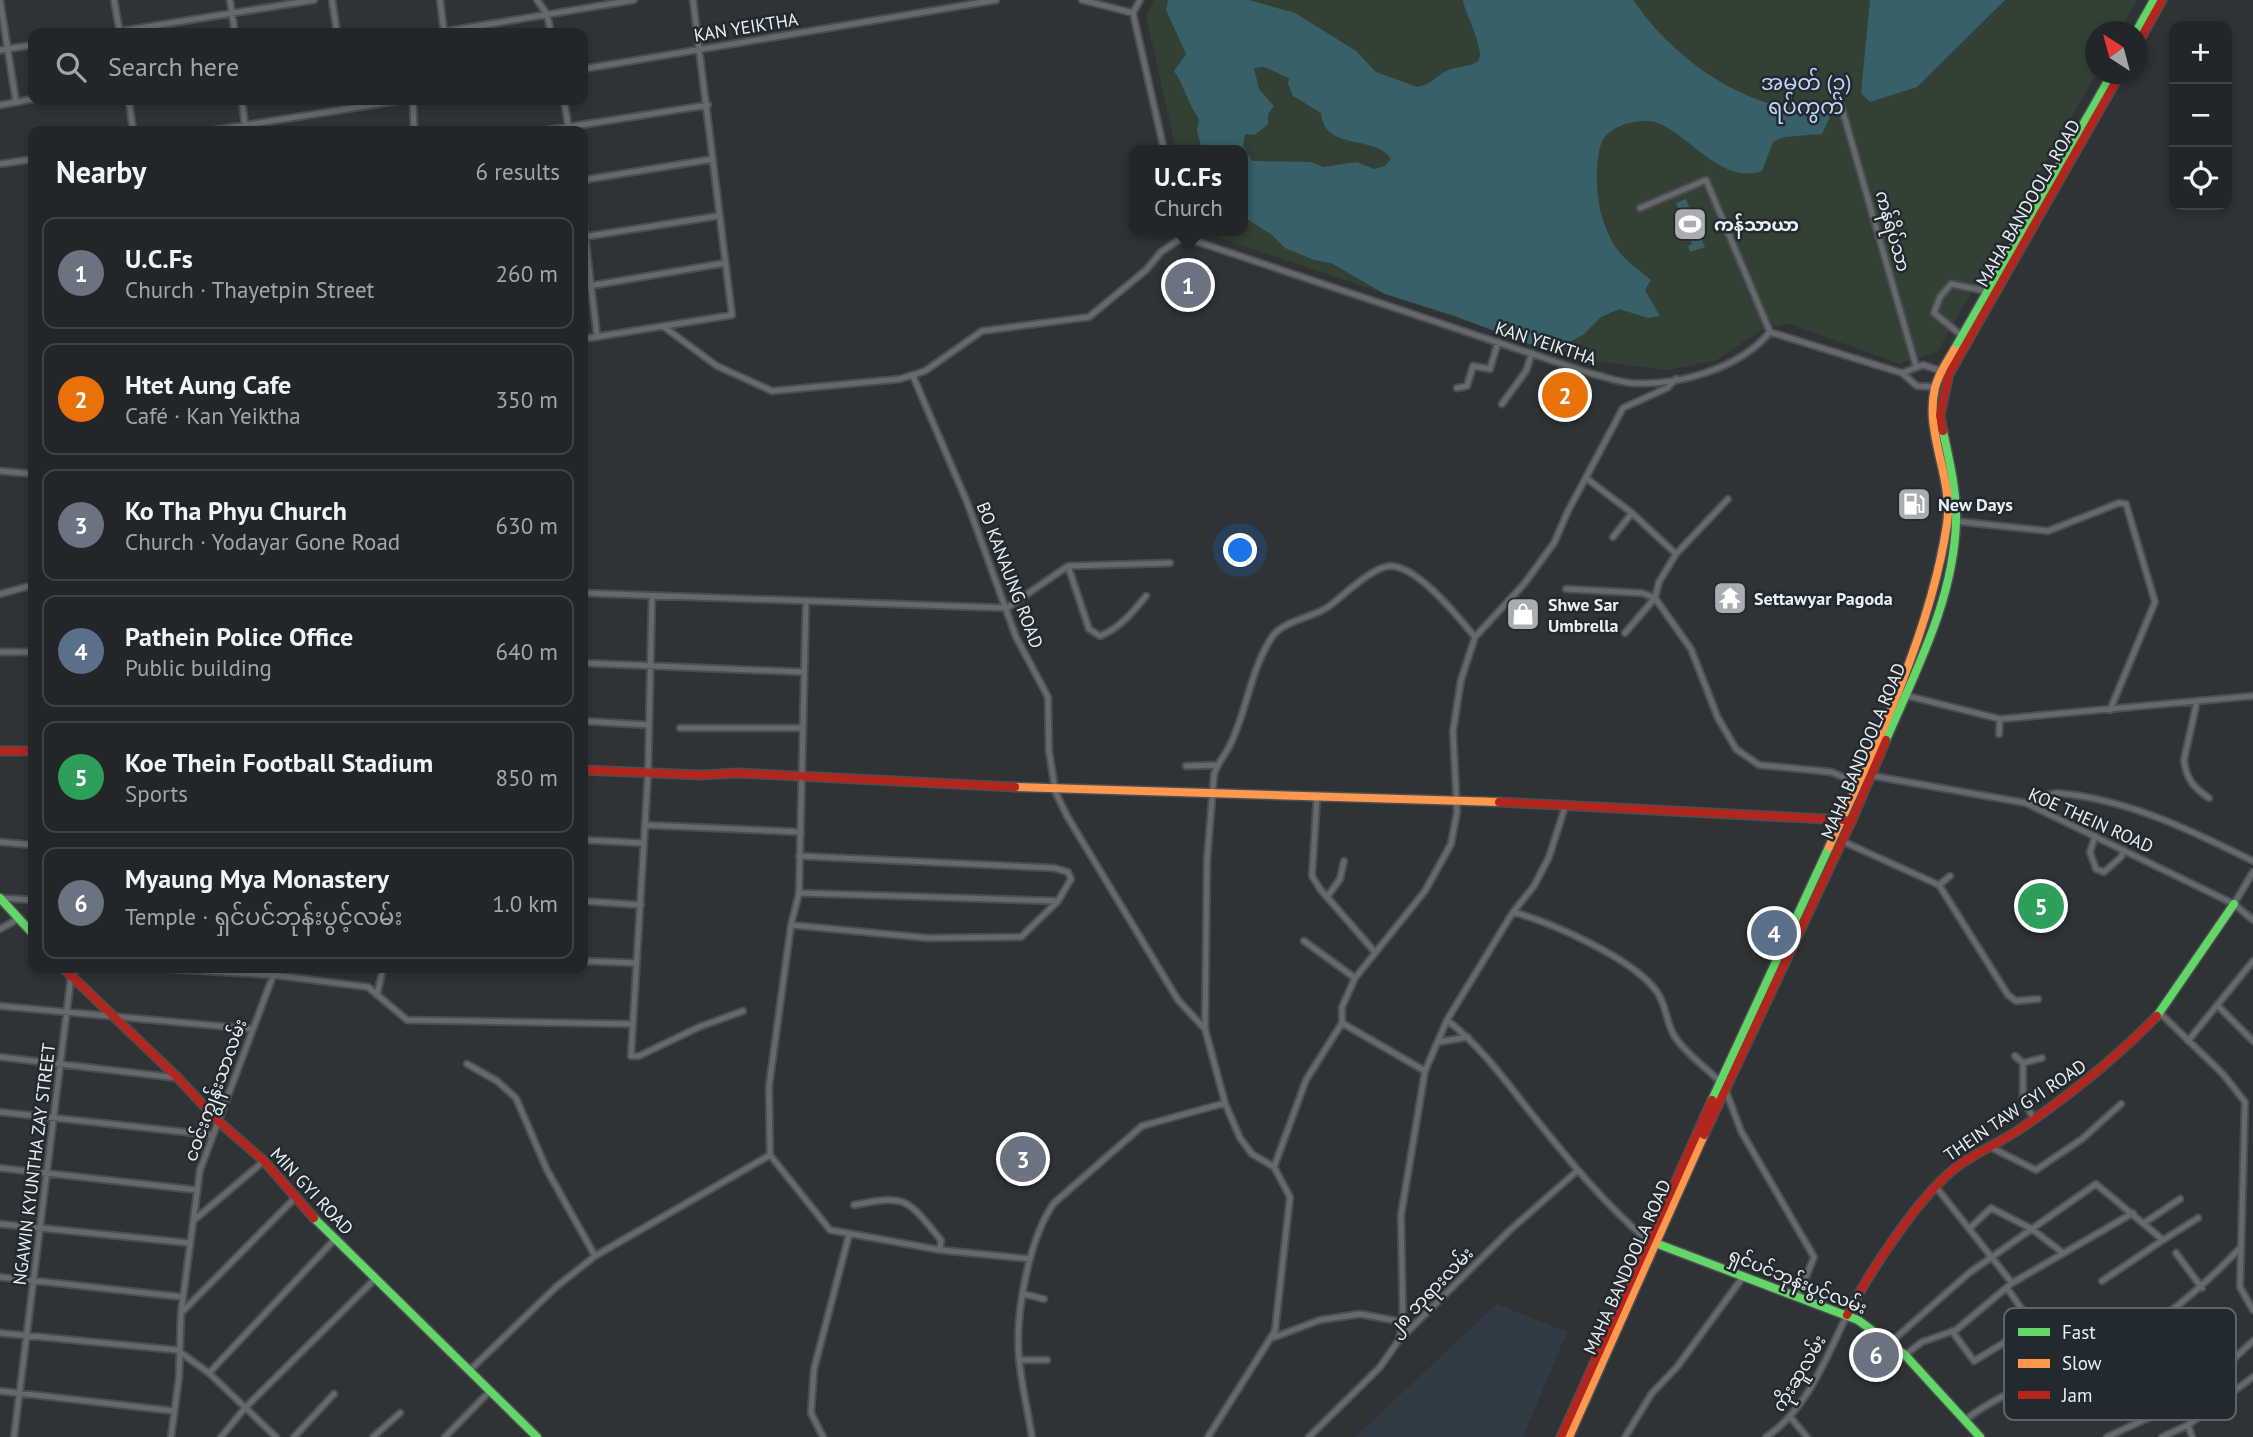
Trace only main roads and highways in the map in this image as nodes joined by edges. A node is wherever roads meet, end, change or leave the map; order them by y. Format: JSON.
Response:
{"nodes":[{"id":1,"x":2154,"y":0,"type":"edge"},
{"id":2,"x":2162,"y":0,"type":"edge"},
{"id":3,"x":2142,"y":21,"type":"edge"},
{"id":4,"x":2148,"y":24,"type":"edge"},
{"id":5,"x":2106,"y":84,"type":"edge"},
{"id":6,"x":2114,"y":84,"type":"edge"},
{"id":7,"x":1945,"y":372,"type":"junction"},
{"id":8,"x":0,"y":751,"type":"edge"},
{"id":9,"x":28,"y":751,"type":"edge"},
{"id":10,"x":588,"y":770,"type":"edge"},
{"id":11,"x":1866,"y":775,"type":"junction"},
{"id":12,"x":1847,"y":820,"type":"junction"},
{"id":13,"x":0,"y":898,"type":"edge"},
{"id":14,"x":2234,"y":904,"type":"road end"},
{"id":15,"x":28,"y":928,"type":"edge"},
{"id":16,"x":67,"y":973,"type":"edge"},
{"id":17,"x":1723,"y":1086,"type":"junction"},
{"id":18,"x":1650,"y":1241,"type":"junction"},
{"id":19,"x":1847,"y":1315,"type":"junction"},
{"id":20,"x":537,"y":1437,"type":"edge"},
{"id":21,"x":1561,"y":1437,"type":"edge"},
{"id":22,"x":1569,"y":1437,"type":"edge"},
{"id":23,"x":1980,"y":1437,"type":"edge"}],
"edges":[{"from":1,"to":3,"type":"main road"},
{"from":2,"to":4,"type":"main road"},
{"from":5,"to":7,"type":"main road","name":"MAHA BANDOOLA ROAD"},
{"from":6,"to":7,"type":"main road","name":"MAHA BANDOOLA ROAD"},
{"from":7,"to":11,"type":"main road","name":"MAHA BANDOOLA ROAD"},
{"from":8,"to":9,"type":"main road"},
{"from":10,"to":12,"type":"main road"},
{"from":11,"to":12,"type":"main road","name":"MAHA BANDOOLA ROAD"},
{"from":11,"to":12,"type":"main road","name":"MAHA BANDOOLA ROAD"},
{"from":12,"to":17,"type":"main road","name":"MAHA BANDOOLA ROAD"},
{"from":12,"to":17,"type":"main road","name":"MAHA BANDOOLA ROAD"},
{"from":13,"to":15,"type":"main road"},
{"from":14,"to":19,"type":"main road","name":"THEIN TAW GYI ROAD"},
{"from":16,"to":20,"type":"main road","name":"MIN GYI ROAD"},
{"from":17,"to":18,"type":"main road","name":"MAHA BANDOOLA ROAD"},
{"from":18,"to":19,"type":"main road","name":"ရှင်ပင်ဘုန်းပွင့်လမ်း"},
{"from":18,"to":21,"type":"main road","name":"MAHA BANDOOLA ROAD"},
{"from":18,"to":22,"type":"main road","name":"MAHA BANDOOLA ROAD"},
{"from":19,"to":23,"type":"main road","name":"ရှင်ပင်ဘုန်းပွင့်လမ်း"}]}
